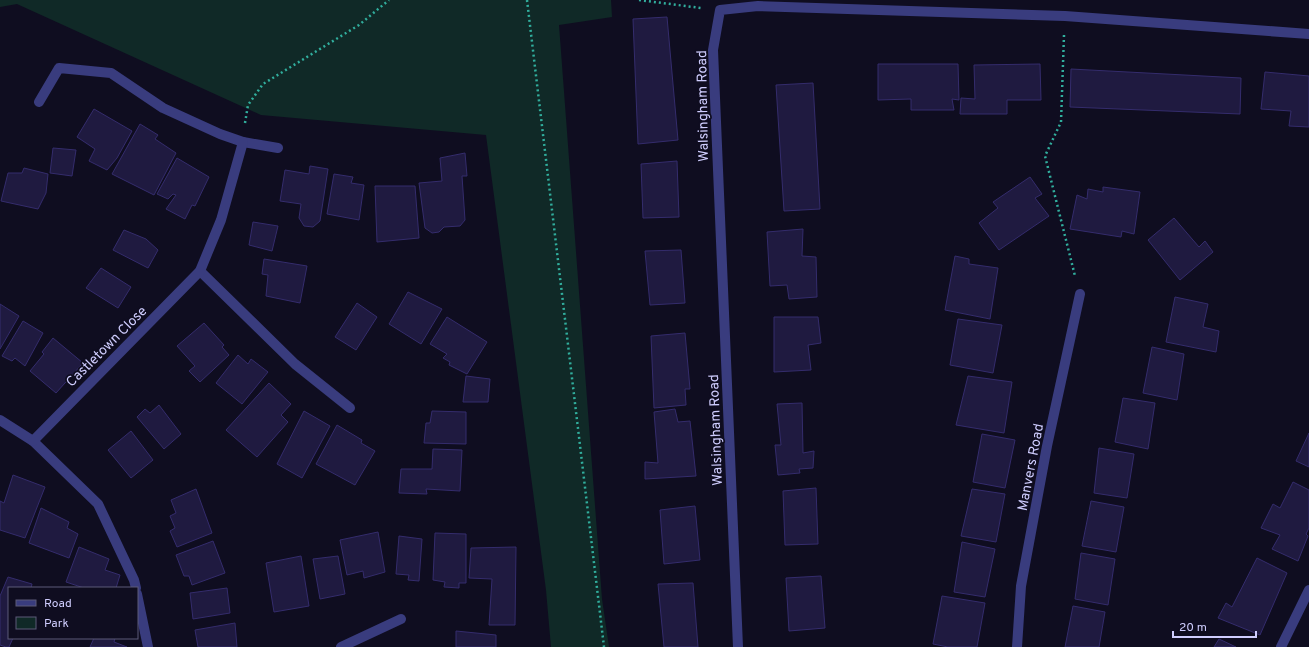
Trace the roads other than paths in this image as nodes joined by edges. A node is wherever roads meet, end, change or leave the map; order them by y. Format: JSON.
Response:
{"nodes":[{"id":1,"x":1309,"y":34,"type":"edge"},
{"id":2,"x":39,"y":102,"type":"dead end"},
{"id":3,"x":243,"y":142,"type":"junction"},
{"id":4,"x":278,"y":148,"type":"dead end"},
{"id":5,"x":200,"y":271,"type":"junction"},
{"id":6,"x":1080,"y":294,"type":"road end"},
{"id":7,"x":350,"y":408,"type":"dead end"},
{"id":8,"x":0,"y":420,"type":"edge"},
{"id":9,"x":33,"y":441,"type":"junction"},
{"id":10,"x":136,"y":587,"type":"edge"},
{"id":11,"x":1309,"y":590,"type":"edge"},
{"id":12,"x":138,"y":599,"type":"edge"},
{"id":13,"x":401,"y":618,"type":"dead end"},
{"id":14,"x":148,"y":647,"type":"edge"},
{"id":15,"x":341,"y":647,"type":"edge"},
{"id":16,"x":738,"y":647,"type":"edge"},
{"id":17,"x":1017,"y":647,"type":"edge"},
{"id":18,"x":1281,"y":647,"type":"edge"}],
"edges":[{"from":1,"to":16,"type":"street","name":"Walsingham Road"},
{"from":2,"to":3,"type":"street"},
{"from":3,"to":4,"type":"street"},
{"from":3,"to":5,"type":"street","name":"Castletown Close"},
{"from":5,"to":7,"type":"street"},
{"from":5,"to":9,"type":"street","name":"Castletown Close"},
{"from":6,"to":17,"type":"street","name":"Manvers Road"},
{"from":8,"to":9,"type":"street"},
{"from":9,"to":10,"type":"street"},
{"from":11,"to":18,"type":"street"},
{"from":12,"to":14,"type":"street"},
{"from":13,"to":15,"type":"street"}]}
